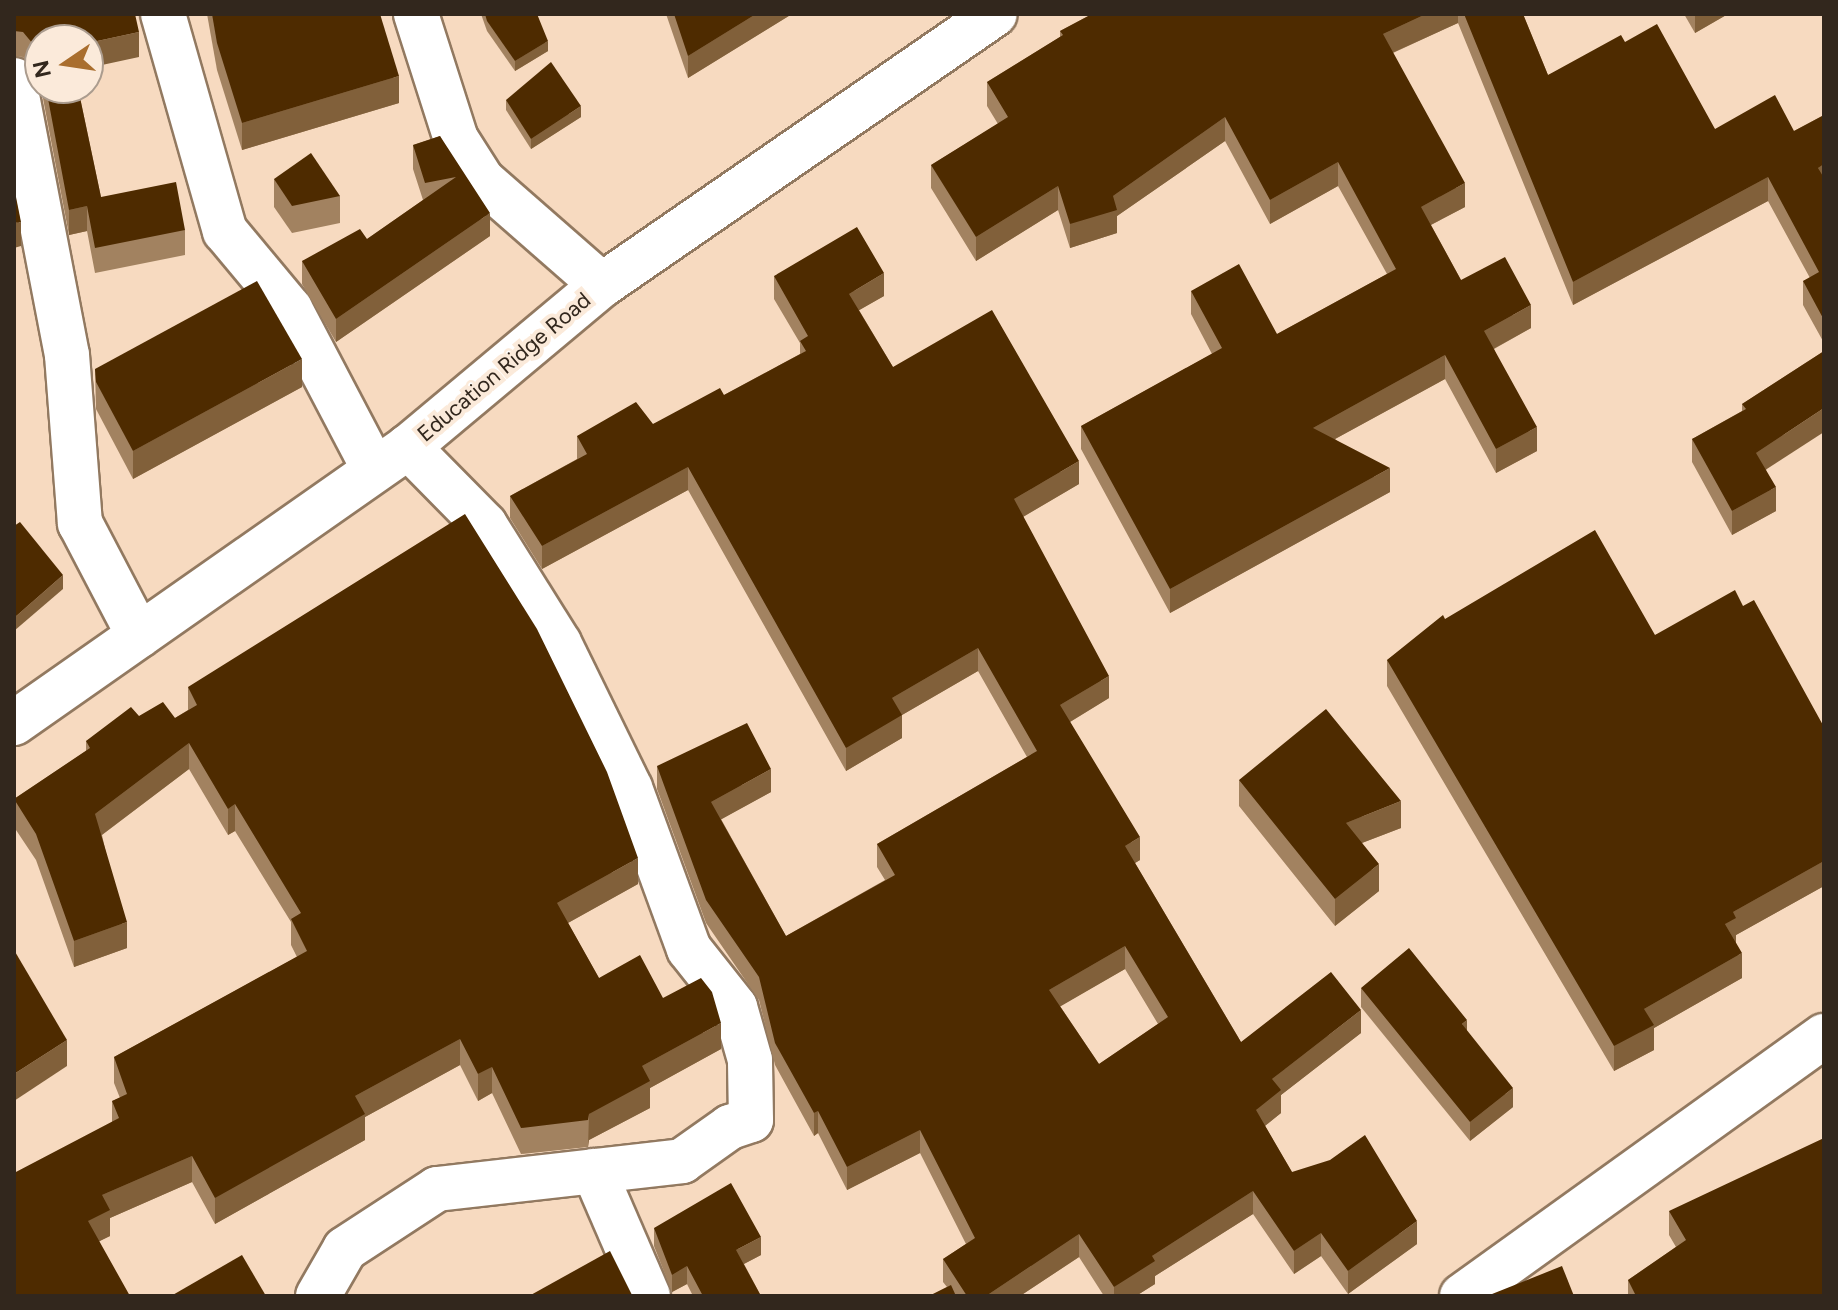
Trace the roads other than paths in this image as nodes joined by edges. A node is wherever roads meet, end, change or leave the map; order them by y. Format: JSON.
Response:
{"nodes":[{"id":1,"x":163,"y":14,"type":"edge"},
{"id":2,"x":416,"y":14,"type":"edge"},
{"id":3,"x":995,"y":14,"type":"edge"},
{"id":4,"x":14,"y":80,"type":"edge"},
{"id":5,"x":602,"y":285,"type":"junction"},
{"id":6,"x":391,"y":458,"type":"junction"},
{"id":7,"x":139,"y":636,"type":"junction"},
{"id":8,"x":14,"y":723,"type":"edge"},
{"id":9,"x":1821,"y":1047,"type":"edge"},
{"id":10,"x":594,"y":1171,"type":"junction"},
{"id":11,"x":318,"y":1296,"type":"edge"},
{"id":12,"x":648,"y":1296,"type":"edge"},
{"id":13,"x":1462,"y":1296,"type":"edge"}],
"edges":[{"from":1,"to":6,"type":"street"},
{"from":2,"to":5,"type":"street"},
{"from":3,"to":5,"type":"street","name":"Education Ridge Road"},
{"from":4,"to":7,"type":"street"},
{"from":5,"to":6,"type":"street","name":"Education Ridge Road"},
{"from":6,"to":7,"type":"street","name":"Education Ridge Road"},
{"from":6,"to":10,"type":"street"},
{"from":7,"to":8,"type":"street","name":"Education Ridge Road"},
{"from":9,"to":13,"type":"street"},
{"from":10,"to":11,"type":"street"},
{"from":10,"to":12,"type":"street"}]}
